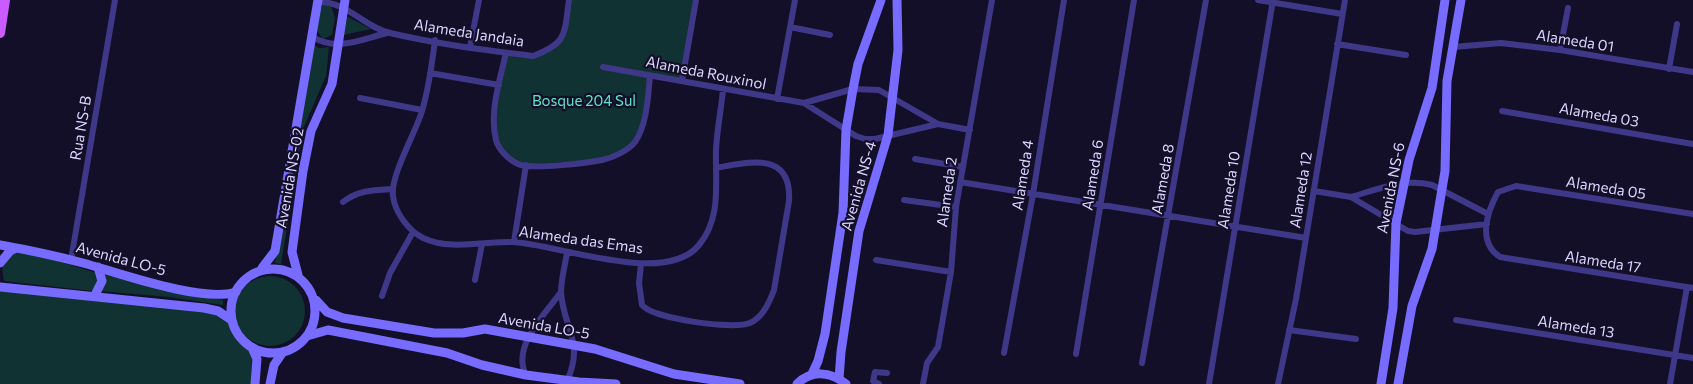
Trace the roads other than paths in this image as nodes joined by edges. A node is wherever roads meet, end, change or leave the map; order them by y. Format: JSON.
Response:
{"nodes":[{"id":1,"x":6,"y":0,"type":"edge"},
{"id":2,"x":116,"y":0,"type":"edge"},
{"id":3,"x":479,"y":0,"type":"edge"},
{"id":4,"x":569,"y":0,"type":"edge"},
{"id":5,"x":696,"y":0,"type":"edge"},
{"id":6,"x":796,"y":0,"type":"edge"},
{"id":7,"x":880,"y":0,"type":"edge"},
{"id":8,"x":897,"y":0,"type":"edge"},
{"id":9,"x":992,"y":0,"type":"edge"},
{"id":10,"x":1064,"y":0,"type":"edge"},
{"id":11,"x":1134,"y":0,"type":"edge"},
{"id":12,"x":1206,"y":0,"type":"edge"},
{"id":13,"x":1258,"y":0,"type":"edge"},
{"id":14,"x":1345,"y":0,"type":"edge"},
{"id":15,"x":1446,"y":0,"type":"edge"},
{"id":16,"x":1461,"y":0,"type":"edge"},
{"id":17,"x":318,"y":1,"type":"edge"},
{"id":18,"x":1272,"y":1,"type":"edge"},
{"id":19,"x":344,"y":4,"type":"edge"},
{"id":20,"x":1568,"y":8,"type":"dead end"},
{"id":21,"x":1342,"y":14,"type":"junction"},
{"id":22,"x":1677,"y":24,"type":"dead end"},
{"id":23,"x":790,"y":27,"type":"junction"},
{"id":24,"x":387,"y":32,"type":"junction"},
{"id":25,"x":0,"y":34,"type":"edge"},
{"id":26,"x":830,"y":34,"type":"dead end"},
{"id":27,"x":313,"y":37,"type":"junction"},
{"id":28,"x":435,"y":40,"type":"junction"},
{"id":29,"x":1337,"y":44,"type":"junction"},
{"id":30,"x":338,"y":45,"type":"junction"},
{"id":31,"x":470,"y":47,"type":"junction"},
{"id":32,"x":1453,"y":47,"type":"junction"},
{"id":33,"x":1560,"y":50,"type":"junction"},
{"id":34,"x":506,"y":53,"type":"junction"},
{"id":35,"x":1406,"y":55,"type":"dead end"},
{"id":36,"x":603,"y":68,"type":"dead end"},
{"id":37,"x":1670,"y":68,"type":"junction"},
{"id":38,"x":1693,"y":72,"type":"edge"},
{"id":39,"x":430,"y":73,"type":"junction"},
{"id":40,"x":650,"y":76,"type":"junction"},
{"id":41,"x":682,"y":81,"type":"junction"},
{"id":42,"x":500,"y":85,"type":"junction"},
{"id":43,"x":853,"y":88,"type":"junction"},
{"id":44,"x":723,"y":90,"type":"junction"},
{"id":45,"x":894,"y":97,"type":"junction"},
{"id":46,"x":360,"y":98,"type":"dead end"},
{"id":47,"x":777,"y":99,"type":"junction"},
{"id":48,"x":804,"y":103,"type":"junction"},
{"id":49,"x":422,"y":110,"type":"junction"},
{"id":50,"x":1502,"y":111,"type":"dead end"},
{"id":51,"x":938,"y":124,"type":"junction"},
{"id":52,"x":846,"y":130,"type":"junction"},
{"id":53,"x":970,"y":130,"type":"junction"},
{"id":54,"x":888,"y":135,"type":"junction"},
{"id":55,"x":1693,"y":144,"type":"edge"},
{"id":56,"x":915,"y":160,"type":"dead end"},
{"id":57,"x":526,"y":165,"type":"junction"},
{"id":58,"x":963,"y":167,"type":"junction"},
{"id":59,"x":716,"y":168,"type":"junction"},
{"id":60,"x":960,"y":182,"type":"junction"},
{"id":61,"x":1405,"y":182,"type":"junction"},
{"id":62,"x":393,"y":189,"type":"junction"},
{"id":63,"x":1442,"y":190,"type":"junction"},
{"id":64,"x":1314,"y":191,"type":"junction"},
{"id":65,"x":1033,"y":194,"type":"junction"},
{"id":66,"x":1351,"y":197,"type":"junction"},
{"id":67,"x":904,"y":200,"type":"dead end"},
{"id":68,"x":343,"y":202,"type":"dead end"},
{"id":69,"x":1101,"y":204,"type":"junction"},
{"id":70,"x":956,"y":207,"type":"junction"},
{"id":71,"x":1488,"y":214,"type":"junction"},
{"id":72,"x":1693,"y":214,"type":"edge"},
{"id":73,"x":1170,"y":215,"type":"junction"},
{"id":74,"x":1396,"y":223,"type":"junction"},
{"id":75,"x":1486,"y":224,"type":"junction"},
{"id":76,"x":1236,"y":226,"type":"junction"},
{"id":77,"x":1436,"y":230,"type":"junction"},
{"id":78,"x":413,"y":232,"type":"junction"},
{"id":79,"x":1306,"y":238,"type":"junction"},
{"id":80,"x":514,"y":242,"type":"junction"},
{"id":81,"x":482,"y":244,"type":"junction"},
{"id":82,"x":0,"y":245,"type":"edge"},
{"id":83,"x":16,"y":248,"type":"junction"},
{"id":84,"x":567,"y":253,"type":"junction"},
{"id":85,"x":71,"y":260,"type":"junction"},
{"id":86,"x":876,"y":260,"type":"dead end"},
{"id":87,"x":0,"y":263,"type":"edge"},
{"id":88,"x":641,"y":264,"type":"junction"},
{"id":89,"x":98,"y":267,"type":"junction"},
{"id":90,"x":262,"y":268,"type":"junction"},
{"id":91,"x":951,"y":272,"type":"junction"},
{"id":92,"x":298,"y":275,"type":"junction"},
{"id":93,"x":0,"y":277,"type":"edge"},
{"id":94,"x":474,"y":280,"type":"dead end"},
{"id":95,"x":0,"y":287,"type":"edge"},
{"id":96,"x":1690,"y":287,"type":"edge"},
{"id":97,"x":11,"y":288,"type":"junction"},
{"id":98,"x":236,"y":292,"type":"junction"},
{"id":99,"x":561,"y":292,"type":"junction"},
{"id":100,"x":95,"y":295,"type":"junction"},
{"id":101,"x":382,"y":296,"type":"dead end"},
{"id":102,"x":316,"y":300,"type":"junction"},
{"id":103,"x":230,"y":319,"type":"junction"},
{"id":104,"x":1456,"y":320,"type":"dead end"},
{"id":105,"x":1290,"y":330,"type":"junction"},
{"id":106,"x":307,"y":336,"type":"junction"},
{"id":107,"x":528,"y":337,"type":"junction"},
{"id":108,"x":1356,"y":339,"type":"dead end"},
{"id":109,"x":574,"y":345,"type":"junction"},
{"id":110,"x":253,"y":350,"type":"junction"},
{"id":111,"x":284,"y":352,"type":"junction"},
{"id":112,"x":1004,"y":353,"type":"dead end"},
{"id":113,"x":1076,"y":354,"type":"dead end"},
{"id":114,"x":1675,"y":355,"type":"junction"},
{"id":115,"x":1693,"y":358,"type":"edge"},
{"id":116,"x":1142,"y":362,"type":"dead end"},
{"id":117,"x":887,"y":372,"type":"dead end"},
{"id":118,"x":526,"y":374,"type":"junction"},
{"id":119,"x":812,"y":374,"type":"junction"},
{"id":120,"x":567,"y":380,"type":"junction"},
{"id":121,"x":842,"y":381,"type":"edge"},
{"id":122,"x":255,"y":384,"type":"edge"},
{"id":123,"x":270,"y":384,"type":"edge"},
{"id":124,"x":616,"y":384,"type":"edge"},
{"id":125,"x":740,"y":384,"type":"edge"},
{"id":126,"x":797,"y":384,"type":"edge"},
{"id":127,"x":879,"y":384,"type":"edge"},
{"id":128,"x":922,"y":384,"type":"edge"},
{"id":129,"x":1209,"y":384,"type":"edge"},
{"id":130,"x":1278,"y":384,"type":"edge"},
{"id":131,"x":1381,"y":384,"type":"edge"},
{"id":132,"x":1398,"y":384,"type":"edge"},
{"id":133,"x":1670,"y":384,"type":"edge"}],
"edges":[{"from":1,"to":25,"type":"main road"},
{"from":2,"to":85,"type":"street","name":"Rua NS-B"},
{"from":3,"to":31,"type":"street"},
{"from":4,"to":34,"type":"street","name":"Alameda Jandaia"},
{"from":5,"to":41,"type":"street"},
{"from":6,"to":23,"type":"street"},
{"from":7,"to":43,"type":"street","name":"Avenida NS-4"},
{"from":8,"to":45,"type":"street","name":"Avenida NS-4"},
{"from":9,"to":53,"type":"street","name":"Alameda 2"},
{"from":10,"to":65,"type":"street","name":"Alameda 4"},
{"from":11,"to":69,"type":"street","name":"Alameda 6"},
{"from":12,"to":73,"type":"street","name":"Alameda 8"},
{"from":13,"to":18,"type":"street"},
{"from":14,"to":21,"type":"street","name":"Alameda 12"},
{"from":15,"to":61,"type":"street","name":"Avenida NS-6"},
{"from":16,"to":32,"type":"street"},
{"from":17,"to":19,"type":"street","name":"Alameda Jandaia"},
{"from":17,"to":27,"type":"street","name":"Avenida NS-02"},
{"from":18,"to":21,"type":"street"},
{"from":18,"to":76,"type":"street","name":"Alameda 10"},
{"from":19,"to":24,"type":"street","name":"Alameda Jandaia"},
{"from":19,"to":30,"type":"street","name":"Avenida NS-02"},
{"from":20,"to":33,"type":"street"},
{"from":21,"to":29,"type":"street","name":"Alameda 12"},
{"from":22,"to":37,"type":"street"},
{"from":23,"to":26,"type":"street"},
{"from":23,"to":47,"type":"street"},
{"from":24,"to":28,"type":"street","name":"Alameda Jandaia"},
{"from":24,"to":30,"type":"street","name":"Alameda Jandaia"},
{"from":27,"to":30,"type":"street"},
{"from":27,"to":90,"type":"street","name":"Avenida NS-02"},
{"from":28,"to":31,"type":"street","name":"Alameda Jandaia"},
{"from":28,"to":39,"type":"street"},
{"from":29,"to":35,"type":"street"},
{"from":29,"to":64,"type":"street","name":"Alameda 12"},
{"from":30,"to":92,"type":"street","name":"Avenida NS-02"},
{"from":31,"to":34,"type":"street","name":"Alameda Jandaia"},
{"from":32,"to":33,"type":"street","name":"Alameda 01"},
{"from":32,"to":63,"type":"street"},
{"from":33,"to":37,"type":"street","name":"Alameda 01"},
{"from":34,"to":42,"type":"street"},
{"from":36,"to":40,"type":"street","name":"Alameda Rouxinol"},
{"from":37,"to":38,"type":"street","name":"Alameda 01"},
{"from":39,"to":42,"type":"street"},
{"from":39,"to":49,"type":"street"},
{"from":40,"to":41,"type":"street","name":"Alameda Rouxinol"},
{"from":40,"to":57,"type":"street"},
{"from":41,"to":44,"type":"street","name":"Alameda Rouxinol"},
{"from":42,"to":57,"type":"street"},
{"from":43,"to":45,"type":"street"},
{"from":43,"to":48,"type":"street"},
{"from":43,"to":52,"type":"street","name":"Avenida NS-4"},
{"from":44,"to":47,"type":"street","name":"Alameda Rouxinol"},
{"from":44,"to":59,"type":"street","name":"Alameda das Emas"},
{"from":45,"to":51,"type":"street"},
{"from":45,"to":54,"type":"street","name":"Avenida NS-4"},
{"from":46,"to":49,"type":"street"},
{"from":47,"to":48,"type":"street","name":"Alameda Rouxinol"},
{"from":48,"to":52,"type":"street"},
{"from":49,"to":62,"type":"street"},
{"from":50,"to":55,"type":"street","name":"Alameda 03"},
{"from":51,"to":53,"type":"street"},
{"from":51,"to":54,"type":"street"},
{"from":52,"to":54,"type":"street"},
{"from":52,"to":119,"type":"street","name":"Avenida NS-4"},
{"from":53,"to":58,"type":"street","name":"Alameda 2"},
{"from":54,"to":121,"type":"street","name":"Avenida NS-4"},
{"from":56,"to":58,"type":"street"},
{"from":57,"to":80,"type":"street"},
{"from":58,"to":60,"type":"street","name":"Alameda 2"},
{"from":59,"to":88,"type":"street","name":"Alameda das Emas"},
{"from":59,"to":88,"type":"street"},
{"from":60,"to":65,"type":"street"},
{"from":60,"to":70,"type":"street","name":"Alameda 2"},
{"from":61,"to":63,"type":"street"},
{"from":61,"to":66,"type":"street"},
{"from":61,"to":74,"type":"street","name":"Avenida NS-6"},
{"from":62,"to":68,"type":"street"},
{"from":62,"to":78,"type":"street"},
{"from":63,"to":71,"type":"street"},
{"from":63,"to":77,"type":"street"},
{"from":64,"to":66,"type":"street"},
{"from":64,"to":79,"type":"street","name":"Alameda 12"},
{"from":65,"to":69,"type":"street"},
{"from":65,"to":112,"type":"street","name":"Alameda 4"},
{"from":66,"to":74,"type":"street"},
{"from":67,"to":70,"type":"street"},
{"from":69,"to":73,"type":"street"},
{"from":69,"to":113,"type":"street","name":"Alameda 6"},
{"from":70,"to":91,"type":"street","name":"Alameda 2"},
{"from":71,"to":72,"type":"street","name":"Alameda 05"},
{"from":71,"to":75,"type":"street"},
{"from":73,"to":76,"type":"street"},
{"from":73,"to":116,"type":"street","name":"Alameda 8"},
{"from":74,"to":77,"type":"street"},
{"from":74,"to":131,"type":"street","name":"Avenida NS-6"},
{"from":75,"to":77,"type":"street"},
{"from":75,"to":96,"type":"street","name":"Alameda 17"},
{"from":76,"to":79,"type":"street"},
{"from":76,"to":129,"type":"street","name":"Alameda 10"},
{"from":77,"to":132,"type":"street"},
{"from":78,"to":81,"type":"street","name":"Alameda das Emas"},
{"from":78,"to":101,"type":"street"},
{"from":79,"to":105,"type":"street","name":"Alameda 12"},
{"from":80,"to":81,"type":"street","name":"Alameda das Emas"},
{"from":80,"to":84,"type":"street","name":"Alameda das Emas"},
{"from":81,"to":94,"type":"street"},
{"from":82,"to":83,"type":"street","name":"Avenida LO-5"},
{"from":83,"to":85,"type":"street","name":"Avenida LO-5"},
{"from":83,"to":87,"type":"street"},
{"from":84,"to":88,"type":"street","name":"Alameda das Emas"},
{"from":84,"to":99,"type":"street"},
{"from":85,"to":89,"type":"street","name":"Avenida LO-5"},
{"from":86,"to":91,"type":"street"},
{"from":89,"to":98,"type":"street","name":"Avenida LO-5"},
{"from":89,"to":100,"type":"street"},
{"from":90,"to":92,"type":"street"},
{"from":90,"to":98,"type":"street"},
{"from":91,"to":128,"type":"street","name":"Alameda 2"},
{"from":92,"to":102,"type":"street"},
{"from":93,"to":97,"type":"street"},
{"from":95,"to":97,"type":"street"},
{"from":96,"to":114,"type":"street"},
{"from":97,"to":100,"type":"street"},
{"from":98,"to":103,"type":"street"},
{"from":99,"to":107,"type":"street"},
{"from":99,"to":109,"type":"street"},
{"from":100,"to":103,"type":"street"},
{"from":102,"to":106,"type":"street"},
{"from":102,"to":107,"type":"street","name":"Avenida LO-5"},
{"from":103,"to":110,"type":"street"},
{"from":104,"to":114,"type":"street","name":"Alameda 13"},
{"from":105,"to":108,"type":"street"},
{"from":105,"to":130,"type":"street","name":"Alameda 12"},
{"from":106,"to":111,"type":"street"},
{"from":106,"to":118,"type":"street"},
{"from":107,"to":109,"type":"street","name":"Avenida LO-5"},
{"from":107,"to":118,"type":"street"},
{"from":109,"to":120,"type":"street"},
{"from":109,"to":125,"type":"street","name":"Avenida LO-5"},
{"from":110,"to":111,"type":"street"},
{"from":110,"to":122,"type":"street"},
{"from":111,"to":123,"type":"street"},
{"from":114,"to":115,"type":"street","name":"Alameda 13"},
{"from":114,"to":133,"type":"street"},
{"from":117,"to":127,"type":"street"},
{"from":118,"to":120,"type":"street"},
{"from":119,"to":121,"type":"street"},
{"from":119,"to":126,"type":"street"},
{"from":120,"to":124,"type":"street"}]}
